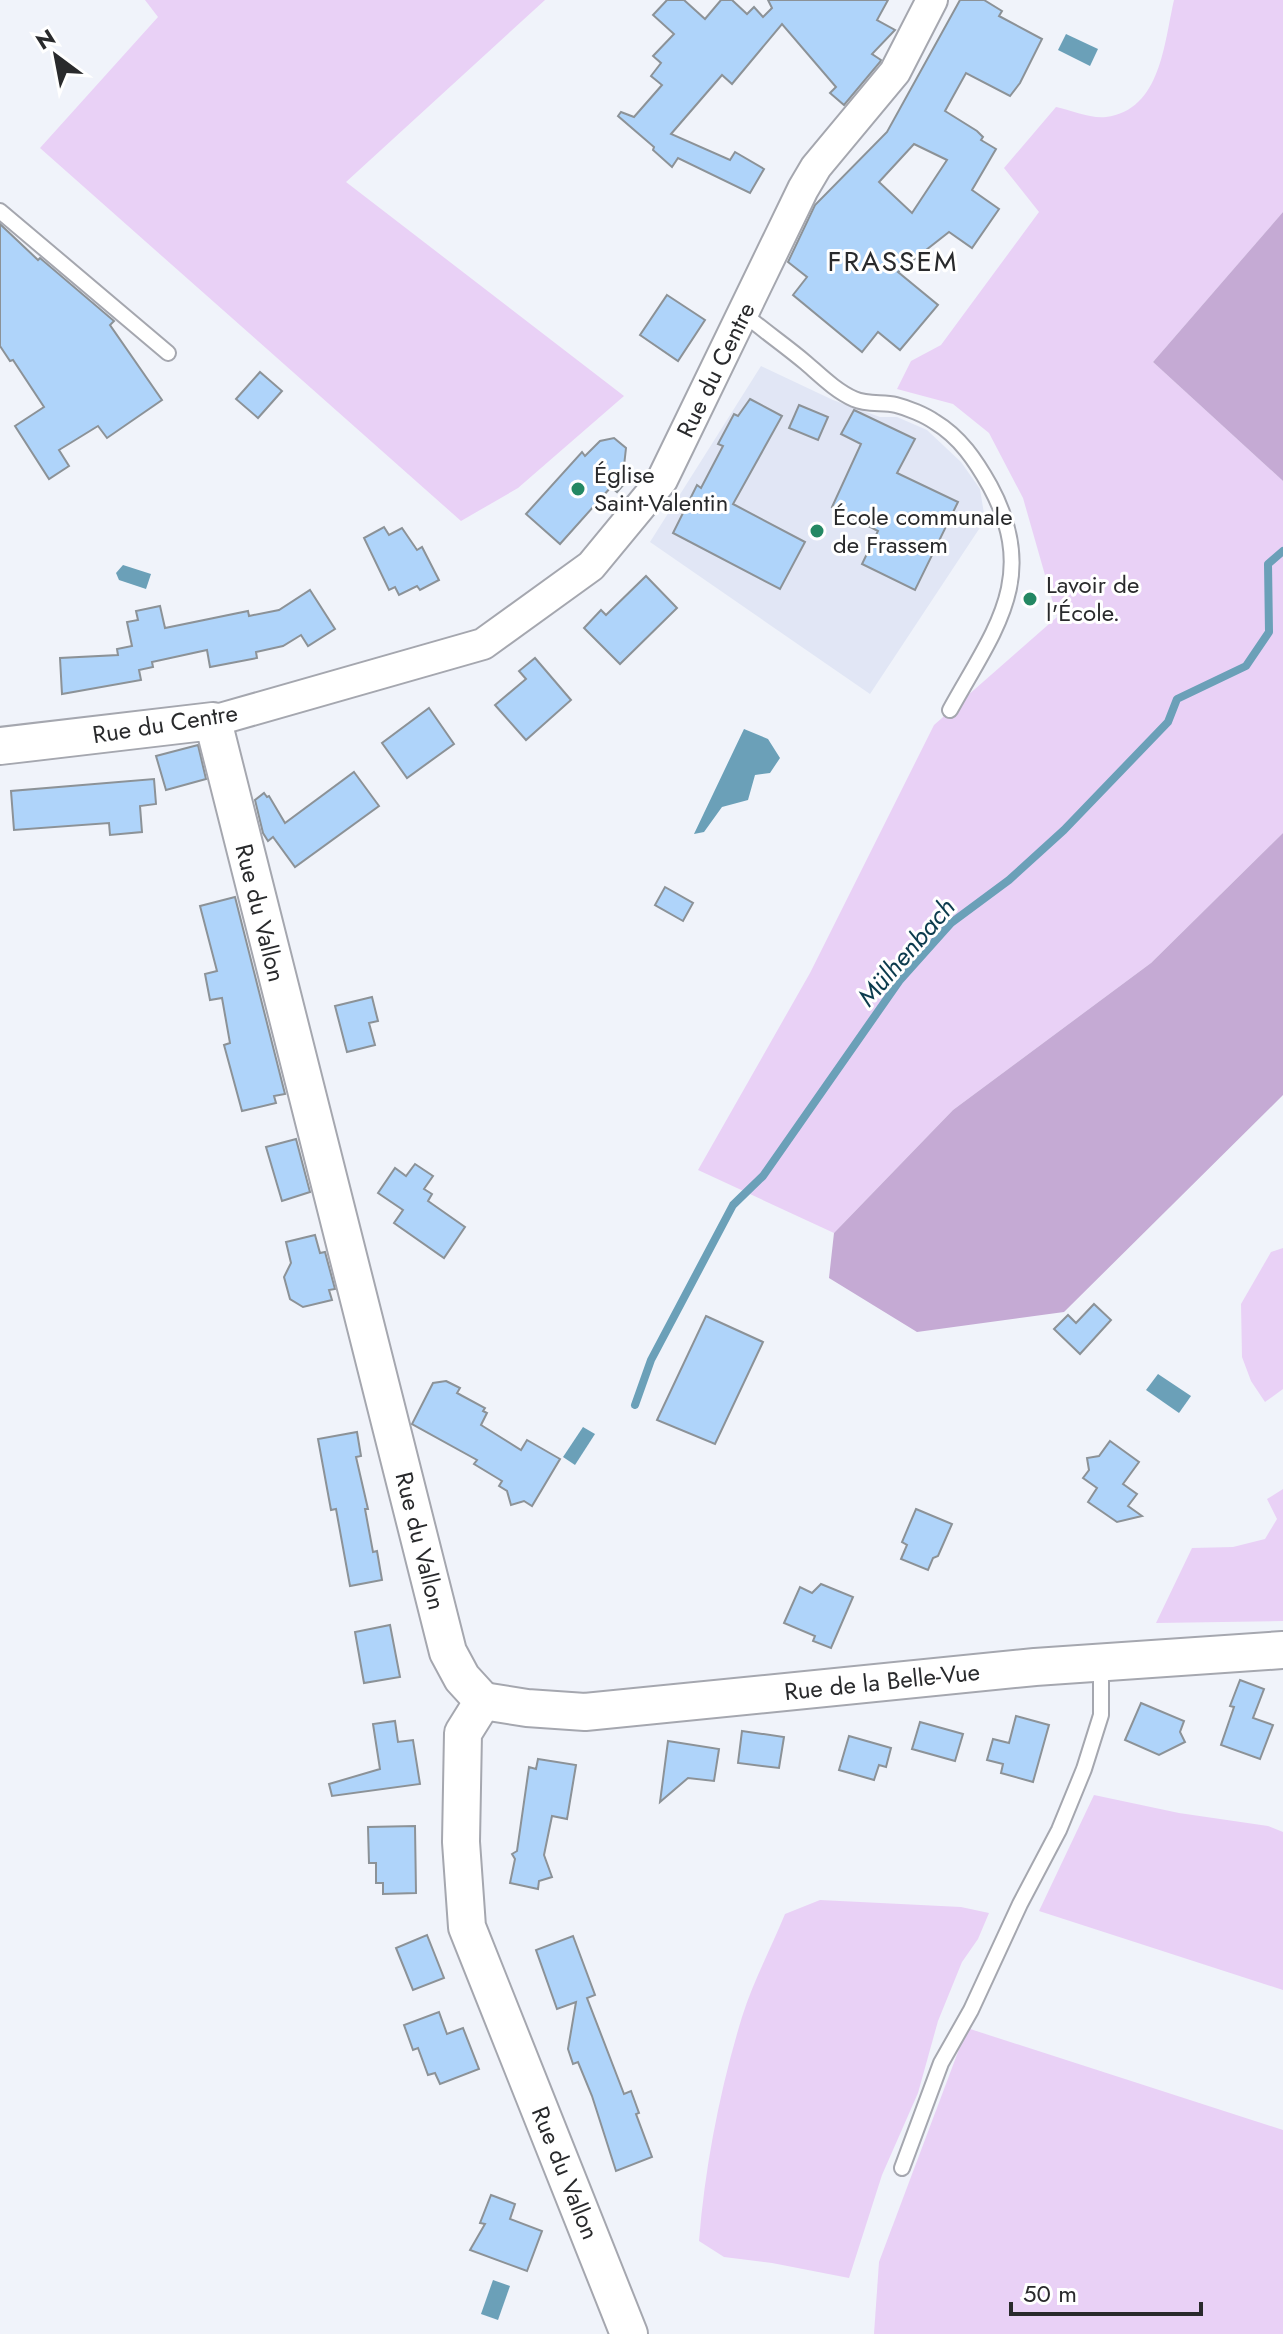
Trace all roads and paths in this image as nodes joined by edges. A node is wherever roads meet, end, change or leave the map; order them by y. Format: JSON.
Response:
{"nodes":[{"id":1,"x":932,"y":0,"type":"edge"},
{"id":2,"x":0,"y":211,"type":"edge"},
{"id":3,"x":744,"y":314,"type":"junction"},
{"id":4,"x":168,"y":353,"type":"dead end"},
{"id":5,"x":950,"y":710,"type":"dead end"},
{"id":6,"x":213,"y":721,"type":"junction"},
{"id":7,"x":0,"y":746,"type":"edge"},
{"id":8,"x":1283,"y":1650,"type":"edge"},
{"id":9,"x":1101,"y":1662,"type":"junction"},
{"id":10,"x":483,"y":1701,"type":"junction"},
{"id":11,"x":902,"y":2168,"type":"dead end"},
{"id":12,"x":629,"y":2334,"type":"edge"}],
"edges":[{"from":1,"to":3,"type":"street","name":"Rue du Centre"},
{"from":2,"to":4,"type":"lane"},
{"from":3,"to":5,"type":"lane"},
{"from":3,"to":6,"type":"street","name":"Rue du Centre"},
{"from":6,"to":7,"type":"street","name":"Rue du Centre"},
{"from":6,"to":10,"type":"street","name":"Rue du Vallon"},
{"from":8,"to":9,"type":"street","name":"Rue de la Belle-Vue"},
{"from":9,"to":10,"type":"street","name":"Rue de la Belle-Vue"},
{"from":9,"to":11,"type":"lane"},
{"from":10,"to":12,"type":"street","name":"Rue du Vallon"}]}
